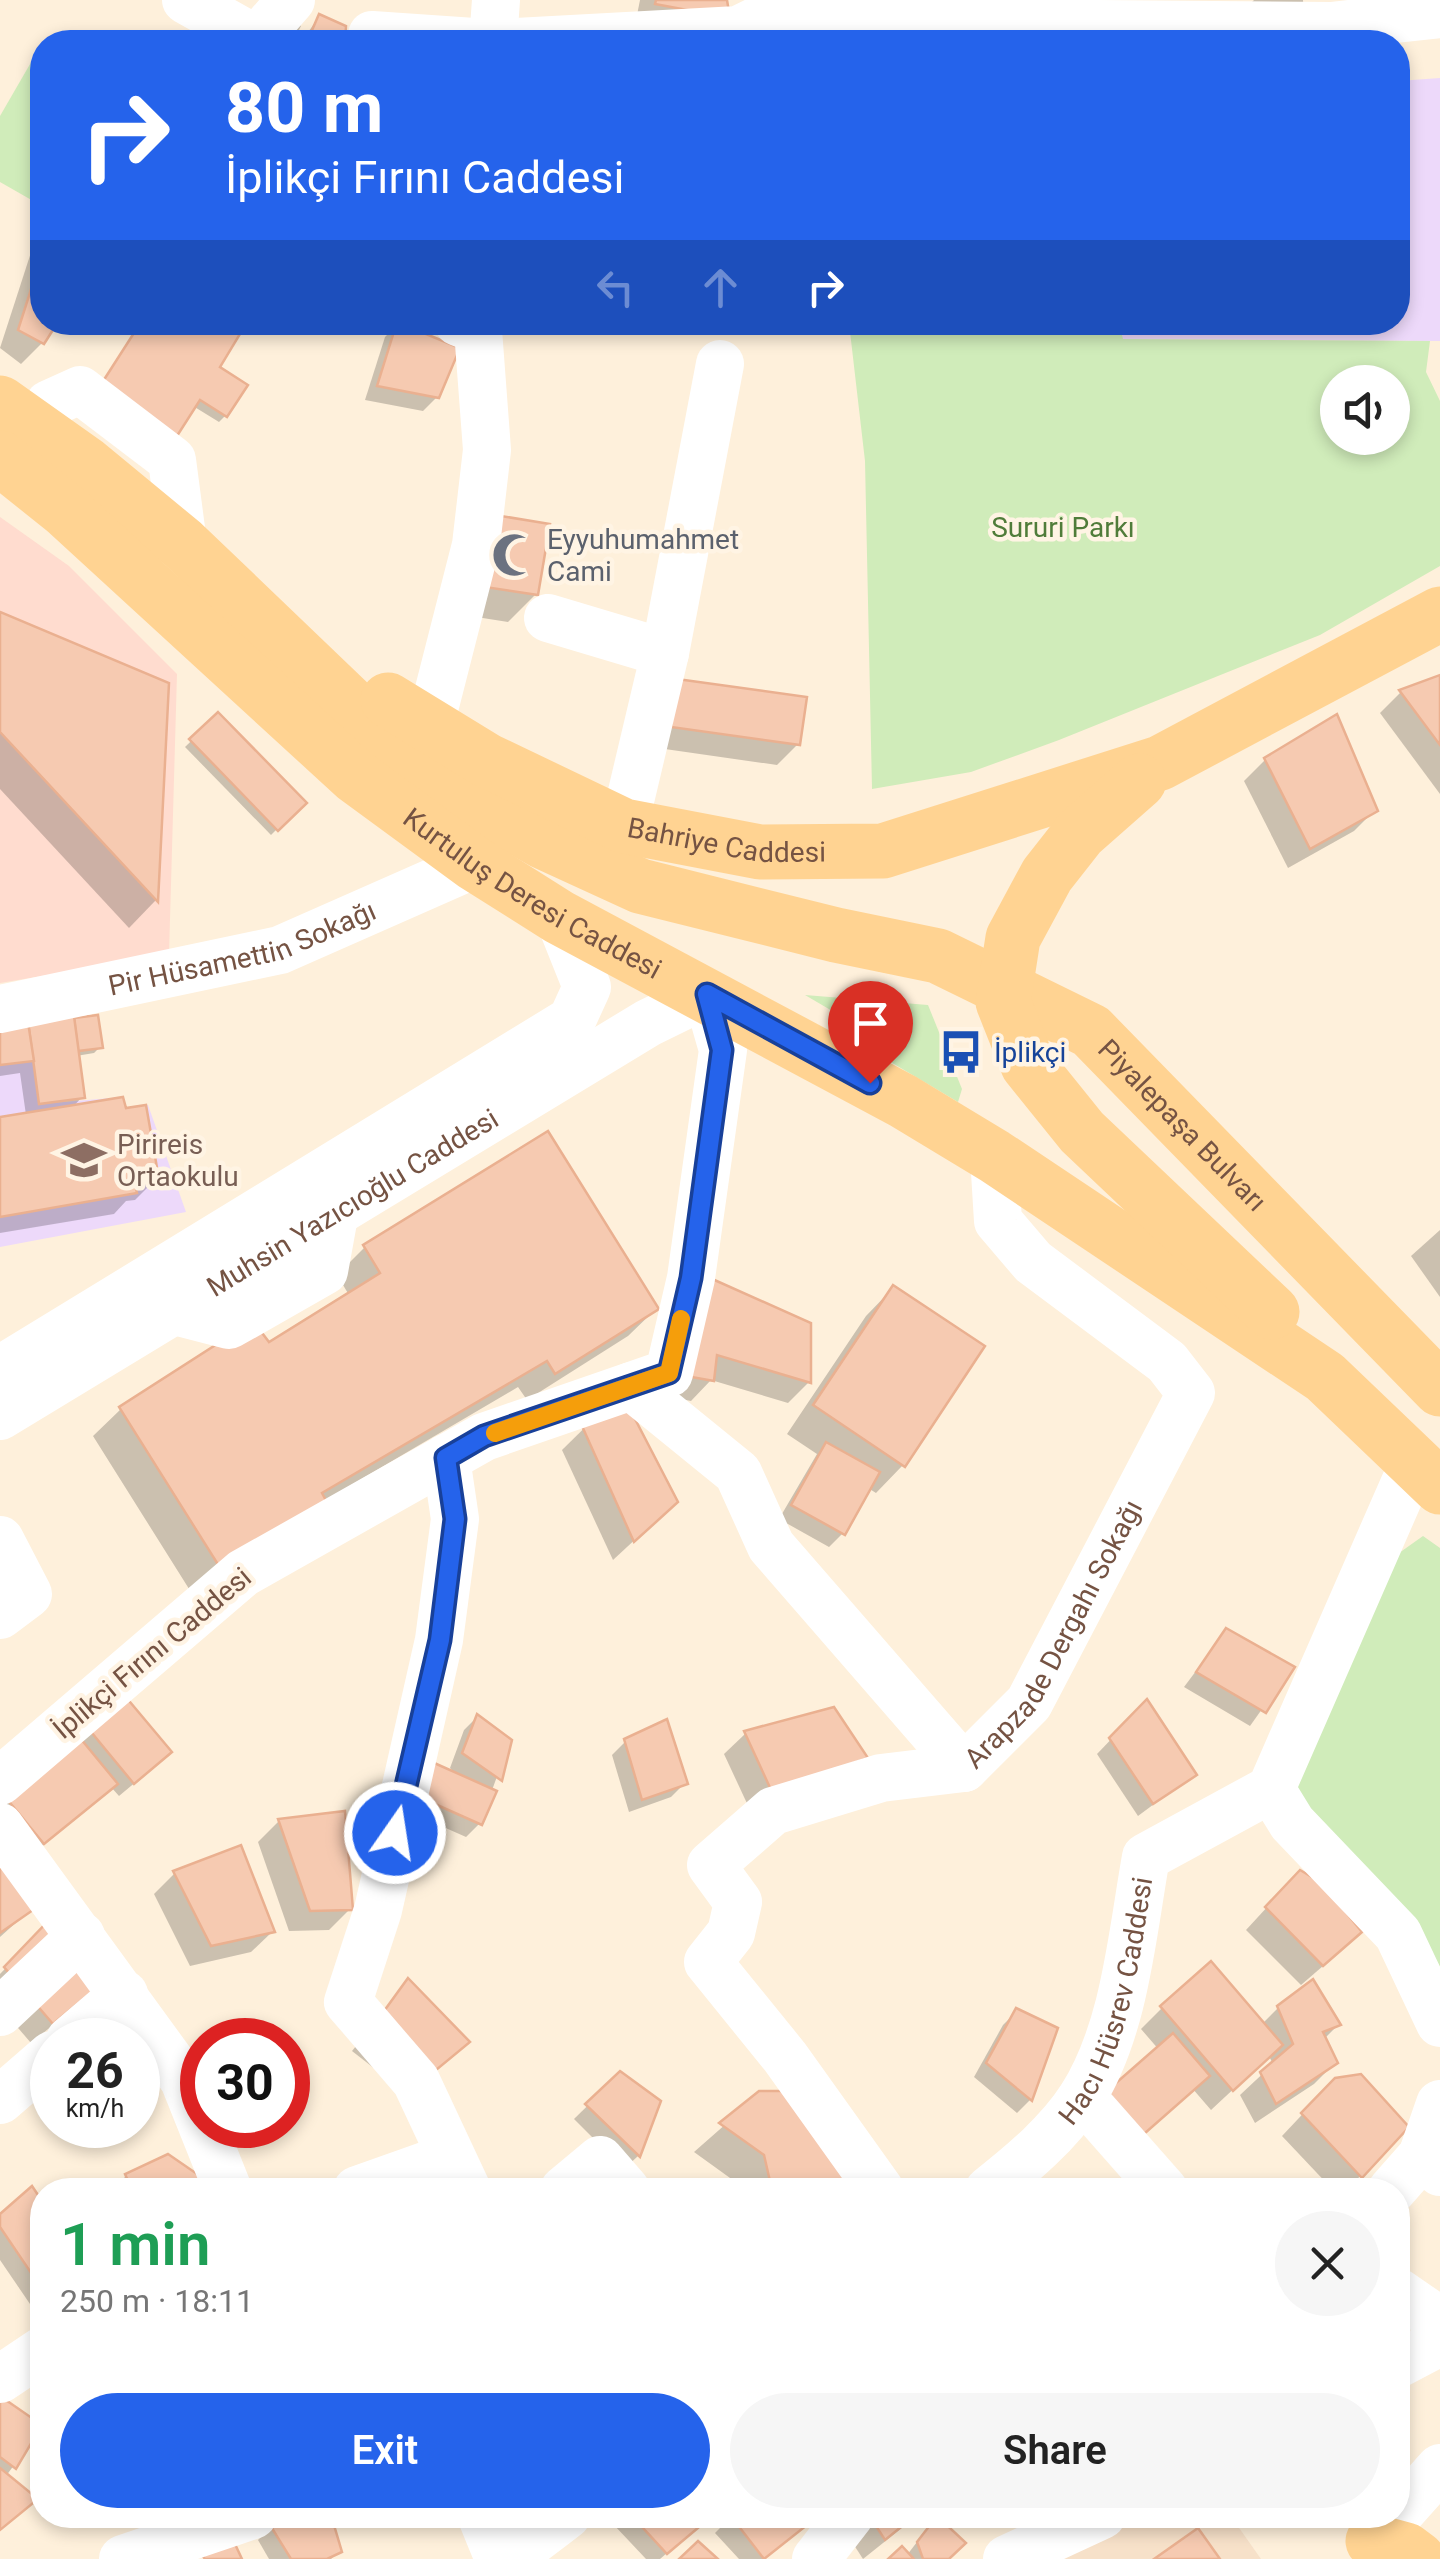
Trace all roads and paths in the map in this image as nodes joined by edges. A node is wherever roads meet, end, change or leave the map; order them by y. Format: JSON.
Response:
{"nodes":[{"id":1,"x":186,"y":0,"type":"edge"},
{"id":2,"x":291,"y":0,"type":"edge"},
{"id":3,"x":496,"y":0,"type":"edge"},
{"id":4,"x":1112,"y":12,"type":"edge"},
{"id":5,"x":1329,"y":13,"type":"edge"},
{"id":6,"x":1440,"y":14,"type":"edge"},
{"id":7,"x":731,"y":26,"type":"edge"},
{"id":8,"x":239,"y":30,"type":"edge"},
{"id":9,"x":266,"y":30,"type":"edge"},
{"id":10,"x":493,"y":30,"type":"edge"},
{"id":11,"x":677,"y":30,"type":"edge"},
{"id":12,"x":472,"y":335,"type":"edge"},
{"id":13,"x":720,"y":364,"type":"dead end"},
{"id":14,"x":0,"y":367,"type":"edge"},
{"id":15,"x":25,"y":403,"type":"edge"},
{"id":16,"x":0,"y":458,"type":"edge"},
{"id":17,"x":1440,"y":614,"type":"edge"},
{"id":18,"x":548,"y":618,"type":"dead end"},
{"id":19,"x":665,"y":653,"type":"junction"},
{"id":20,"x":320,"y":674,"type":"junction"},
{"id":21,"x":430,"y":726,"type":"junction"},
{"id":22,"x":1160,"y":763,"type":"junction"},
{"id":23,"x":624,"y":826,"type":"junction"},
{"id":24,"x":475,"y":864,"type":"junction"},
{"id":25,"x":640,"y":886,"type":"joint"},
{"id":26,"x":560,"y":917,"type":"junction"},
{"id":27,"x":707,"y":994,"type":"junction"},
{"id":28,"x":0,"y":1008,"type":"edge"},
{"id":29,"x":572,"y":1020,"type":"junction"},
{"id":30,"x":608,"y":1050,"type":"junction"},
{"id":31,"x":994,"y":1156,"type":"junction"},
{"id":32,"x":323,"y":1198,"type":"junction"},
{"id":33,"x":166,"y":1292,"type":"junction"},
{"id":34,"x":0,"y":1370,"type":"edge"},
{"id":35,"x":1324,"y":1377,"type":"junction"},
{"id":36,"x":1434,"y":1382,"type":"edge"},
{"id":37,"x":631,"y":1386,"type":"junction"},
{"id":38,"x":0,"y":1416,"type":"edge"},
{"id":39,"x":446,"y":1458,"type":"junction"},
{"id":40,"x":1428,"y":1473,"type":"edge"},
{"id":41,"x":0,"y":1540,"type":"edge"},
{"id":42,"x":0,"y":1616,"type":"edge"},
{"id":43,"x":964,"y":1768,"type":"junction"},
{"id":44,"x":0,"y":1780,"type":"edge"},
{"id":45,"x":1271,"y":1789,"type":"junction"},
{"id":46,"x":0,"y":1827,"type":"edge"},
{"id":47,"x":81,"y":1936,"type":"junction"},
{"id":48,"x":124,"y":1994,"type":"junction"},
{"id":49,"x":0,"y":2012,"type":"edge"},
{"id":50,"x":96,"y":2018,"type":"edge"},
{"id":51,"x":0,"y":2022,"type":"edge"},
{"id":52,"x":1440,"y":2023,"type":"edge"},
{"id":53,"x":30,"y":2039,"type":"edge"},
{"id":54,"x":30,"y":2074,"type":"edge"},
{"id":55,"x":1082,"y":2097,"type":"junction"},
{"id":56,"x":0,"y":2100,"type":"edge"},
{"id":57,"x":1440,"y":2104,"type":"edge"},
{"id":58,"x":1418,"y":2173,"type":"edge"},
{"id":59,"x":458,"y":2174,"type":"edge"},
{"id":60,"x":223,"y":2178,"type":"edge"},
{"id":61,"x":433,"y":2178,"type":"edge"},
{"id":62,"x":578,"y":2178,"type":"edge"},
{"id":63,"x":616,"y":2178,"type":"edge"},
{"id":64,"x":871,"y":2178,"type":"edge"},
{"id":65,"x":1005,"y":2178,"type":"edge"},
{"id":66,"x":1153,"y":2178,"type":"edge"},
{"id":67,"x":1410,"y":2300,"type":"edge"},
{"id":68,"x":1440,"y":2320,"type":"edge"},
{"id":69,"x":1440,"y":2342,"type":"edge"},
{"id":70,"x":1410,"y":2358,"type":"edge"},
{"id":71,"x":30,"y":2359,"type":"edge"},
{"id":72,"x":0,"y":2379,"type":"edge"},
{"id":73,"x":1440,"y":2468,"type":"edge"},
{"id":74,"x":1410,"y":2509,"type":"edge"},
{"id":75,"x":215,"y":2528,"type":"edge"},
{"id":76,"x":486,"y":2528,"type":"edge"},
{"id":77,"x":550,"y":2528,"type":"edge"},
{"id":78,"x":840,"y":2528,"type":"edge"},
{"id":79,"x":1074,"y":2528,"type":"edge"},
{"id":80,"x":123,"y":2559,"type":"edge"},
{"id":81,"x":499,"y":2559,"type":"edge"},
{"id":82,"x":509,"y":2559,"type":"edge"},
{"id":83,"x":816,"y":2559,"type":"edge"},
{"id":84,"x":1007,"y":2559,"type":"edge"}],
"edges":[{"from":1,"to":8,"type":"street"},
{"from":2,"to":9,"type":"street"},
{"from":3,"to":10,"type":"street"},
{"from":4,"to":5,"type":"street"},
{"from":4,"to":7,"type":"street"},
{"from":5,"to":6,"type":"street"},
{"from":7,"to":11,"type":"street"},
{"from":12,"to":21,"type":"street"},
{"from":13,"to":19,"type":"street"},
{"from":14,"to":15,"type":"main road","name":"Kurtuluş Deresi Caddesi"},
{"from":15,"to":20,"type":"main road","name":"Kurtuluş Deresi Caddesi"},
{"from":16,"to":24,"type":"main road","name":"Kurtuluş Deresi Caddesi"},
{"from":17,"to":22,"type":"main road","name":"Bahriye Caddesi"},
{"from":18,"to":19,"type":"street"},
{"from":19,"to":23,"type":"street"},
{"from":20,"to":21,"type":"main road","name":"Bahriye Caddesi"},
{"from":20,"to":25,"type":"main road","name":"Kurtuluş Deresi Caddesi"},
{"from":21,"to":23,"type":"main road","name":"Bahriye Caddesi"},
{"from":22,"to":23,"type":"main road","name":"Bahriye Caddesi"},
{"from":22,"to":35,"type":"main road","name":"Bahriye Caddesi"},
{"from":24,"to":26,"type":"main road","name":"Kurtuluş Deresi Caddesi"},
{"from":24,"to":28,"type":"street","name":"Pir Hüsamettin Sokağı"},
{"from":25,"to":36,"type":"main road","name":"Piyalepaşa Bulvarı"},
{"from":26,"to":27,"type":"main road","name":"Kurtuluş Deresi Caddesi"},
{"from":26,"to":29,"type":"street"},
{"from":27,"to":30,"type":"street","name":"Muhsin Yazıcıoğlu Caddesi"},
{"from":27,"to":31,"type":"main road","name":"Kurtuluş Deresi Caddesi"},
{"from":27,"to":37,"type":"street","name":"İplikçi Fırını Caddesi"},
{"from":29,"to":30,"type":"street"},
{"from":29,"to":32,"type":"street","name":"Muhsin Yazıcıoğlu Caddesi"},
{"from":30,"to":32,"type":"street","name":"Muhsin Yazıcıoğlu Caddesi"},
{"from":31,"to":35,"type":"main road","name":"Kurtuluş Deresi Caddesi"},
{"from":31,"to":43,"type":"street","name":"Arapzade Dergahı Sokağı"},
{"from":32,"to":33,"type":"street","name":"Muhsin Yazıcıoğlu Caddesi"},
{"from":32,"to":33,"type":"street"},
{"from":33,"to":34,"type":"street","name":"Muhsin Yazıcıoğlu Caddesi"},
{"from":33,"to":38,"type":"street","name":"Muhsin Yazıcıoğlu Caddesi"},
{"from":35,"to":40,"type":"main road"},
{"from":37,"to":39,"type":"street","name":"İplikçi Fırını Caddesi"},
{"from":37,"to":43,"type":"street"},
{"from":39,"to":44,"type":"street","name":"İplikçi Fırını Caddesi"},
{"from":39,"to":59,"type":"street"},
{"from":40,"to":45,"type":"street"},
{"from":41,"to":42,"type":"street"},
{"from":43,"to":64,"type":"street","name":"Arapzade Dergahı Sokağı"},
{"from":45,"to":52,"type":"street"},
{"from":45,"to":55,"type":"street","name":"Hacı Hüsrev Caddesi"},
{"from":46,"to":47,"type":"street"},
{"from":47,"to":48,"type":"street"},
{"from":47,"to":49,"type":"street"},
{"from":48,"to":50,"type":"street"},
{"from":48,"to":60,"type":"street"},
{"from":51,"to":53,"type":"street"},
{"from":54,"to":56,"type":"street"},
{"from":55,"to":65,"type":"street","name":"Hacı Hüsrev Caddesi"},
{"from":55,"to":66,"type":"street"},
{"from":57,"to":58,"type":"street"},
{"from":59,"to":61,"type":"street"},
{"from":62,"to":63,"type":"street"},
{"from":67,"to":68,"type":"street"},
{"from":69,"to":70,"type":"street"},
{"from":71,"to":72,"type":"street"},
{"from":73,"to":74,"type":"street"},
{"from":75,"to":80,"type":"street"},
{"from":76,"to":81,"type":"street"},
{"from":77,"to":82,"type":"street"},
{"from":78,"to":83,"type":"street"},
{"from":79,"to":84,"type":"street"}]}
